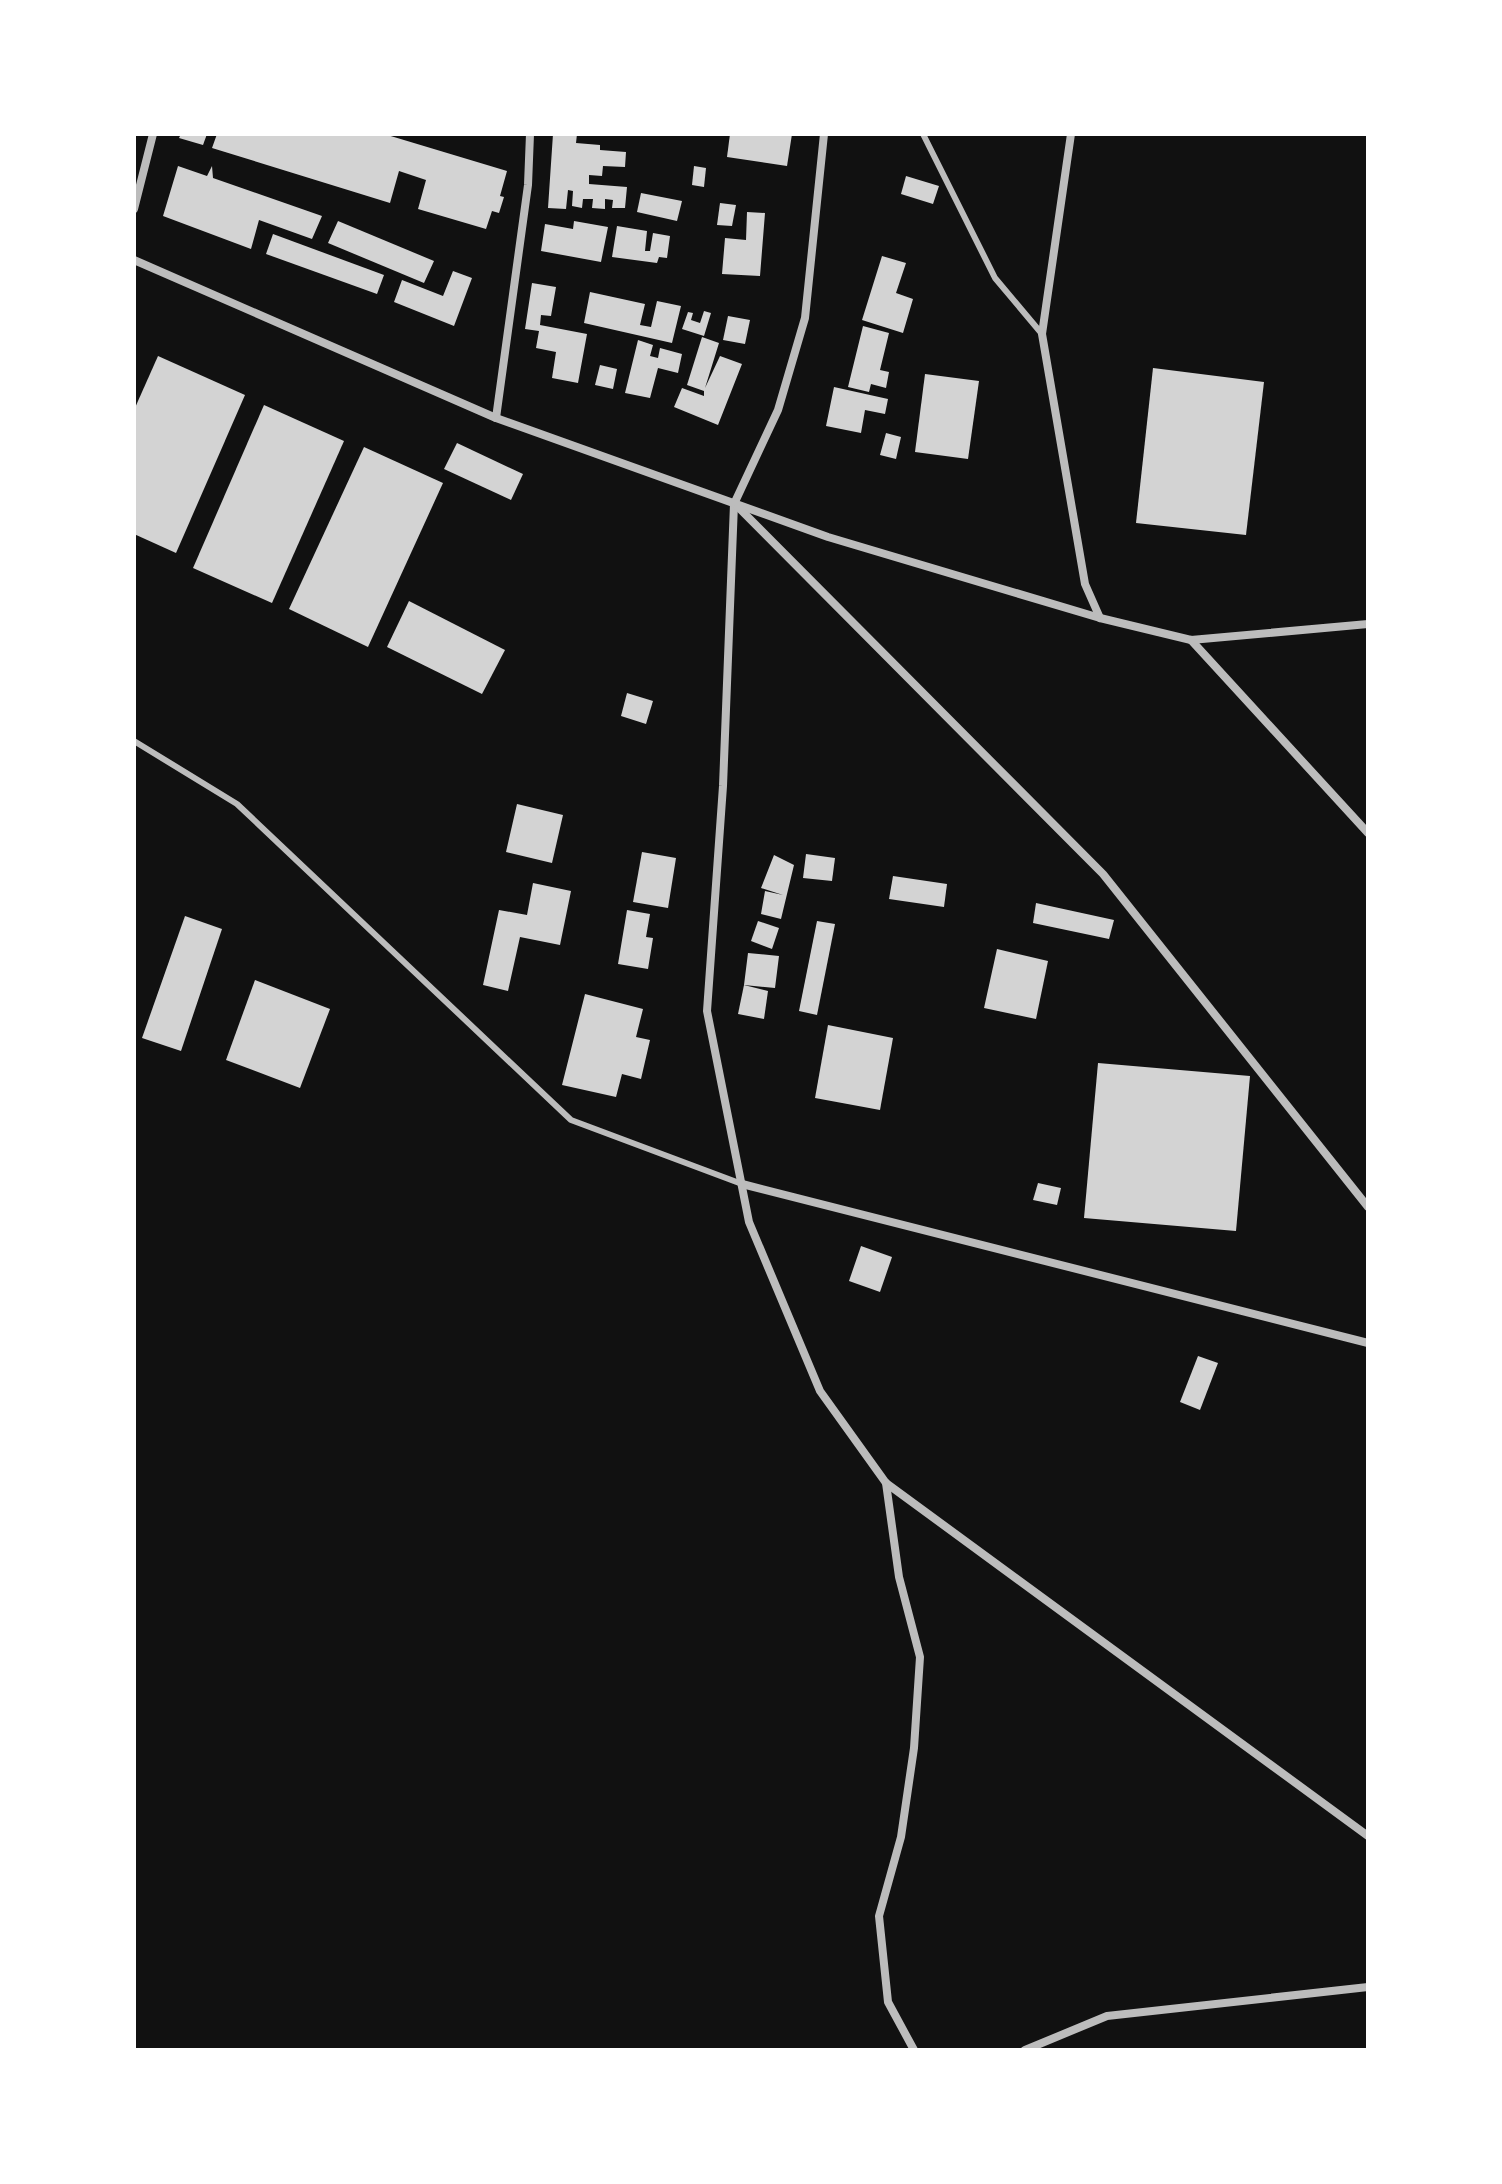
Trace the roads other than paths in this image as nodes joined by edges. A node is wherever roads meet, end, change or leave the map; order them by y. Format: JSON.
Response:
{"nodes":[{"id":1,"x":153,"y":134,"type":"edge"},
{"id":2,"x":530,"y":134,"type":"edge"},
{"id":3,"x":824,"y":134,"type":"edge"},
{"id":4,"x":923,"y":134,"type":"edge"},
{"id":5,"x":1071,"y":134,"type":"edge"},
{"id":6,"x":134,"y":209,"type":"edge"},
{"id":7,"x":134,"y":260,"type":"edge"},
{"id":8,"x":1042,"y":334,"type":"junction"},
{"id":9,"x":496,"y":418,"type":"junction"},
{"id":10,"x":734,"y":504,"type":"junction"},
{"id":11,"x":1100,"y":618,"type":"junction"},
{"id":12,"x":1368,"y":624,"type":"edge"},
{"id":13,"x":1191,"y":640,"type":"junction"},
{"id":14,"x":134,"y":741,"type":"edge"},
{"id":15,"x":1368,"y":833,"type":"edge"},
{"id":16,"x":742,"y":1184,"type":"junction"},
{"id":17,"x":1368,"y":1207,"type":"edge"},
{"id":18,"x":1368,"y":1343,"type":"edge"},
{"id":19,"x":886,"y":1483,"type":"junction"},
{"id":20,"x":1368,"y":1836,"type":"edge"},
{"id":21,"x":1368,"y":1987,"type":"edge"},
{"id":22,"x":914,"y":2050,"type":"edge"},
{"id":23,"x":1025,"y":2050,"type":"edge"}],
"edges":[{"from":1,"to":6,"type":"street"},
{"from":2,"to":9,"type":"street"},
{"from":3,"to":10,"type":"street"},
{"from":4,"to":8,"type":"lane"},
{"from":5,"to":8,"type":"street"},
{"from":7,"to":9,"type":"street"},
{"from":8,"to":11,"type":"street"},
{"from":9,"to":10,"type":"street"},
{"from":10,"to":11,"type":"street"},
{"from":10,"to":16,"type":"street"},
{"from":10,"to":17,"type":"street"},
{"from":11,"to":13,"type":"street"},
{"from":12,"to":13,"type":"street"},
{"from":13,"to":15,"type":"street"},
{"from":14,"to":16,"type":"lane"},
{"from":16,"to":18,"type":"street"},
{"from":16,"to":19,"type":"street"},
{"from":19,"to":20,"type":"street"},
{"from":19,"to":22,"type":"street"},
{"from":21,"to":23,"type":"street"}]}
